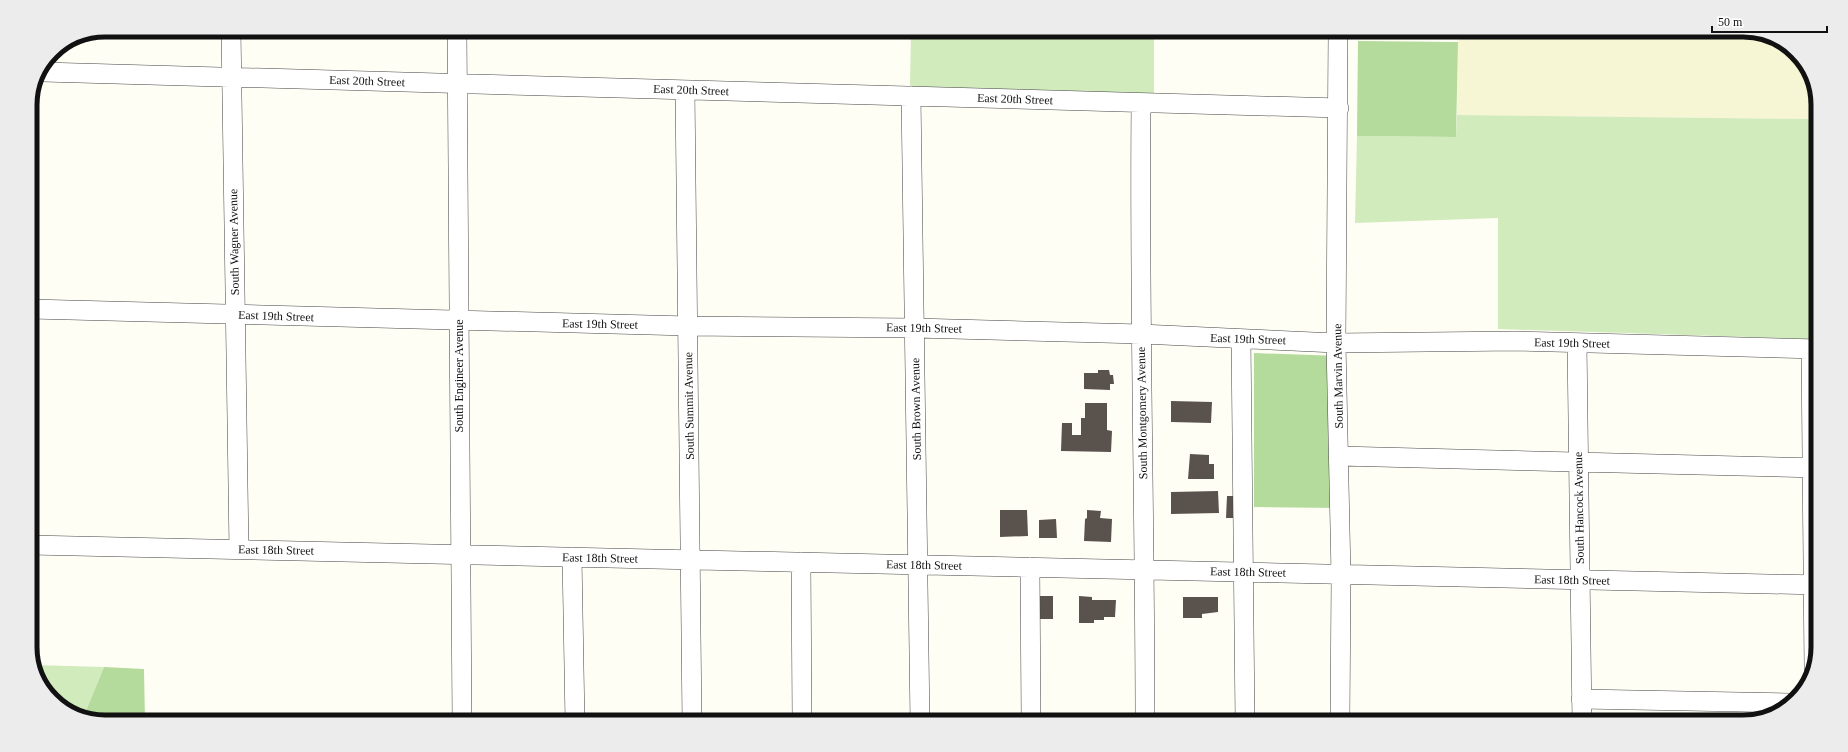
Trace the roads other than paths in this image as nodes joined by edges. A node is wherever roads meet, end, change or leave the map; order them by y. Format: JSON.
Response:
{"nodes":[{"id":1,"x":231,"y":37,"type":"edge"},
{"id":2,"x":457,"y":37,"type":"edge"},
{"id":3,"x":1338,"y":37,"type":"edge"},
{"id":4,"x":45,"y":72,"type":"edge"},
{"id":5,"x":231,"y":78,"type":"junction"},
{"id":6,"x":457,"y":84,"type":"junction"},
{"id":7,"x":685,"y":90,"type":"junction"},
{"id":8,"x":911,"y":96,"type":"junction"},
{"id":9,"x":1140,"y":103,"type":"junction"},
{"id":10,"x":1339,"y":108,"type":"junction"},
{"id":11,"x":37,"y":309,"type":"edge"},
{"id":12,"x":235,"y":314,"type":"junction"},
{"id":13,"x":458,"y":321,"type":"junction"},
{"id":14,"x":688,"y":326,"type":"junction"},
{"id":15,"x":914,"y":328,"type":"junction"},
{"id":16,"x":1141,"y":334,"type":"junction"},
{"id":17,"x":1241,"y":338,"type":"junction"},
{"id":18,"x":1336,"y":343,"type":"junction"},
{"id":19,"x":1577,"y":343,"type":"junction"},
{"id":20,"x":1811,"y":349,"type":"edge"},
{"id":21,"x":1339,"y":456,"type":"junction"},
{"id":22,"x":1579,"y":462,"type":"junction"},
{"id":23,"x":1811,"y":468,"type":"edge"},
{"id":24,"x":37,"y":545,"type":"edge"},
{"id":25,"x":239,"y":550,"type":"junction"},
{"id":26,"x":460,"y":554,"type":"junction"},
{"id":27,"x":572,"y":557,"type":"junction"},
{"id":28,"x":690,"y":560,"type":"junction"},
{"id":29,"x":801,"y":562,"type":"junction"},
{"id":30,"x":918,"y":565,"type":"junction"},
{"id":31,"x":1030,"y":568,"type":"junction"},
{"id":32,"x":1145,"y":570,"type":"junction"},
{"id":33,"x":1243,"y":572,"type":"junction"},
{"id":34,"x":1341,"y":574,"type":"junction"},
{"id":35,"x":1580,"y":580,"type":"junction"},
{"id":36,"x":1811,"y":585,"type":"edge"},
{"id":37,"x":1582,"y":699,"type":"junction"},
{"id":38,"x":1782,"y":703,"type":"edge"},
{"id":39,"x":462,"y":715,"type":"edge"},
{"id":40,"x":575,"y":715,"type":"edge"},
{"id":41,"x":692,"y":715,"type":"edge"},
{"id":42,"x":802,"y":715,"type":"edge"},
{"id":43,"x":920,"y":715,"type":"edge"},
{"id":44,"x":1031,"y":715,"type":"edge"},
{"id":45,"x":1145,"y":715,"type":"edge"},
{"id":46,"x":1245,"y":715,"type":"edge"},
{"id":47,"x":1340,"y":715,"type":"edge"},
{"id":48,"x":1582,"y":715,"type":"edge"}],
"edges":[{"from":1,"to":5,"type":"street","name":"South Wagner Avenue"},
{"from":2,"to":6,"type":"street","name":"South Engineer Avenue"},
{"from":3,"to":10,"type":"street","name":"South Marvin Avenue"},
{"from":4,"to":5,"type":"street","name":"East 20th Street"},
{"from":5,"to":6,"type":"street","name":"East 20th Street"},
{"from":5,"to":12,"type":"street","name":"South Wagner Avenue"},
{"from":6,"to":7,"type":"street","name":"East 20th Street"},
{"from":6,"to":13,"type":"street","name":"South Engineer Avenue"},
{"from":7,"to":8,"type":"street","name":"East 20th Street"},
{"from":7,"to":14,"type":"street","name":"South Summit Avenue"},
{"from":8,"to":9,"type":"street","name":"East 20th Street"},
{"from":8,"to":15,"type":"street","name":"South Brown Avenue"},
{"from":9,"to":10,"type":"street","name":"East 20th Street"},
{"from":9,"to":16,"type":"street","name":"South Montgomery Avenue"},
{"from":10,"to":18,"type":"street","name":"South Marvin Avenue"},
{"from":11,"to":12,"type":"street","name":"East 19th Street"},
{"from":12,"to":13,"type":"street","name":"East 19th Street"},
{"from":12,"to":25,"type":"street","name":"South Wagner Avenue"},
{"from":13,"to":14,"type":"street","name":"East 19th Street"},
{"from":13,"to":26,"type":"street","name":"South Engineer Avenue"},
{"from":14,"to":15,"type":"street","name":"East 19th Street"},
{"from":14,"to":28,"type":"street","name":"South Summit Avenue"},
{"from":15,"to":16,"type":"street","name":"East 19th Street"},
{"from":15,"to":30,"type":"street","name":"South Brown Avenue"},
{"from":16,"to":17,"type":"street","name":"East 19th Street"},
{"from":16,"to":32,"type":"street","name":"South Montgomery Avenue"},
{"from":17,"to":18,"type":"street","name":"East 19th Street"},
{"from":17,"to":33,"type":"street"},
{"from":18,"to":19,"type":"street","name":"East 19th Street"},
{"from":18,"to":21,"type":"street","name":"South Marvin Avenue"},
{"from":19,"to":20,"type":"street","name":"East 19th Street"},
{"from":19,"to":22,"type":"street","name":"South Hancock Avenue"},
{"from":21,"to":22,"type":"street"},
{"from":21,"to":34,"type":"street","name":"South Marvin Avenue"},
{"from":22,"to":23,"type":"street"},
{"from":22,"to":35,"type":"street","name":"South Hancock Avenue"},
{"from":24,"to":25,"type":"street","name":"East 18th Street"},
{"from":25,"to":26,"type":"street","name":"East 18th Street"},
{"from":26,"to":27,"type":"street","name":"East 18th Street"},
{"from":26,"to":39,"type":"street","name":"South Engineer Avenue"},
{"from":27,"to":28,"type":"street","name":"East 18th Street"},
{"from":27,"to":40,"type":"street"},
{"from":28,"to":29,"type":"street","name":"East 18th Street"},
{"from":28,"to":41,"type":"street","name":"South Summit Avenue"},
{"from":29,"to":30,"type":"street","name":"East 18th Street"},
{"from":29,"to":42,"type":"street"},
{"from":30,"to":31,"type":"street","name":"East 18th Street"},
{"from":30,"to":43,"type":"street","name":"South Brown Avenue"},
{"from":31,"to":32,"type":"street","name":"East 18th Street"},
{"from":31,"to":44,"type":"street"},
{"from":32,"to":33,"type":"street","name":"East 18th Street"},
{"from":32,"to":45,"type":"street","name":"South Montgomery Avenue"},
{"from":33,"to":34,"type":"street","name":"East 18th Street"},
{"from":33,"to":46,"type":"street"},
{"from":34,"to":35,"type":"street","name":"East 18th Street"},
{"from":34,"to":47,"type":"street","name":"South Marvin Avenue"},
{"from":35,"to":36,"type":"street","name":"East 18th Street"},
{"from":35,"to":37,"type":"street","name":"South Hancock Avenue"},
{"from":37,"to":38,"type":"street"},
{"from":37,"to":48,"type":"street","name":"South Hancock Avenue"}]}
